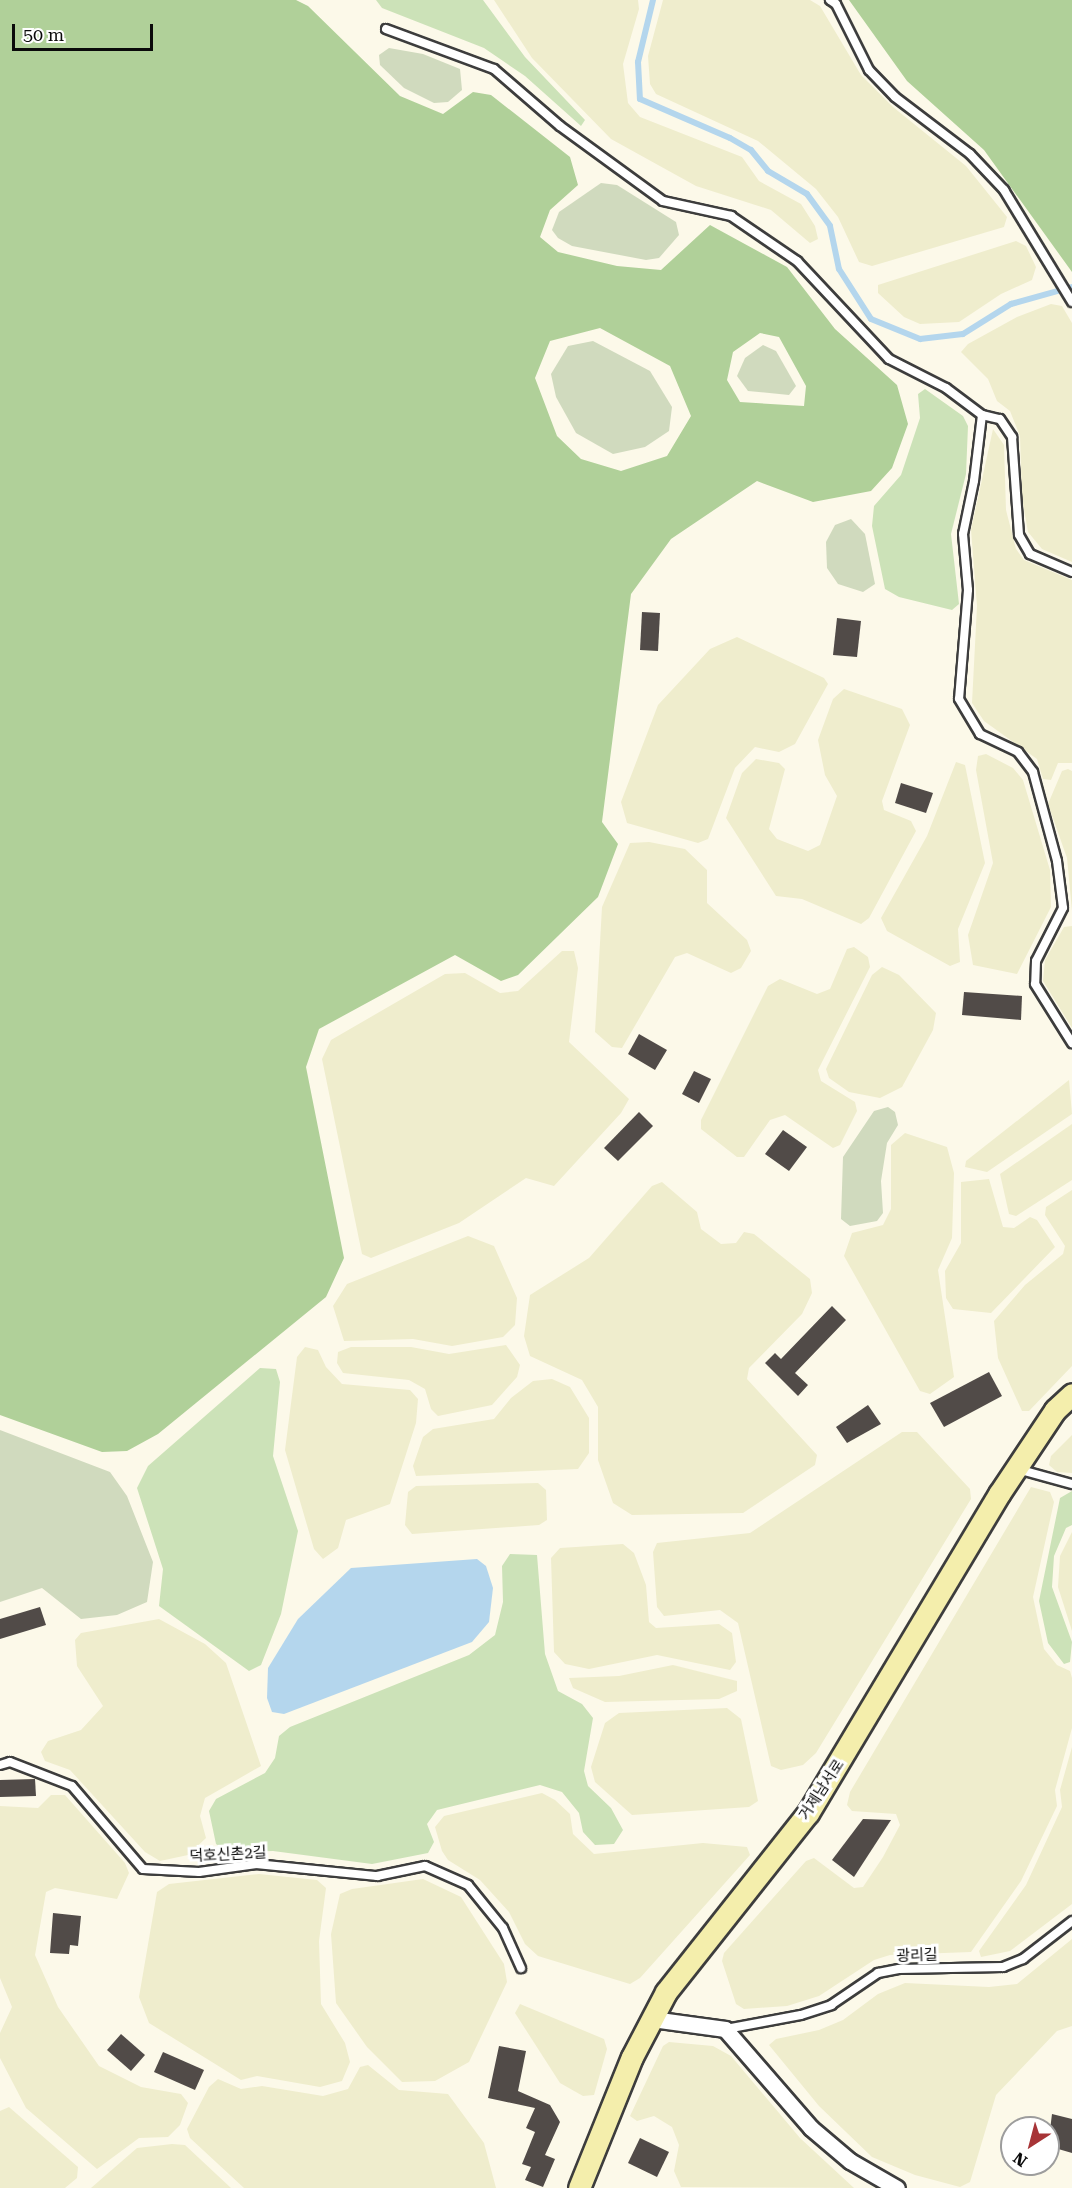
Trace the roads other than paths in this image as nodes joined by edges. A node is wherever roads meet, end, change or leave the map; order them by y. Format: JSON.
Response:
{"nodes":[{"id":1,"x":830,"y":0,"type":"edge"},
{"id":2,"x":386,"y":29,"type":"dead end"},
{"id":3,"x":1071,"y":301,"type":"edge"},
{"id":4,"x":981,"y":415,"type":"junction"},
{"id":5,"x":1072,"y":572,"type":"edge"},
{"id":6,"x":1072,"y":1044,"type":"edge"},
{"id":7,"x":1072,"y":1394,"type":"edge"},
{"id":8,"x":1016,"y":1468,"type":"junction"},
{"id":9,"x":1072,"y":1484,"type":"edge"},
{"id":10,"x":0,"y":1765,"type":"edge"},
{"id":11,"x":1072,"y":1921,"type":"edge"},
{"id":12,"x":521,"y":1968,"type":"dead end"},
{"id":13,"x":652,"y":2019,"type":"junction"},
{"id":14,"x":725,"y":2029,"type":"junction"},
{"id":15,"x":579,"y":2188,"type":"edge"},
{"id":16,"x":897,"y":2188,"type":"edge"}],
"edges":[{"from":1,"to":3,"type":"lane"},
{"from":2,"to":4,"type":"lane"},
{"from":4,"to":5,"type":"lane"},
{"from":4,"to":6,"type":"lane"},
{"from":7,"to":8,"type":"main road","name":"거제남서로"},
{"from":8,"to":9,"type":"lane"},
{"from":8,"to":13,"type":"main road","name":"거제남서로"},
{"from":10,"to":12,"type":"lane","name":"덕호신촌2길"},
{"from":11,"to":14,"type":"lane","name":"광리길"},
{"from":13,"to":14,"type":"street"},
{"from":13,"to":15,"type":"main road","name":"거제남서로"},
{"from":14,"to":16,"type":"street"}]}
